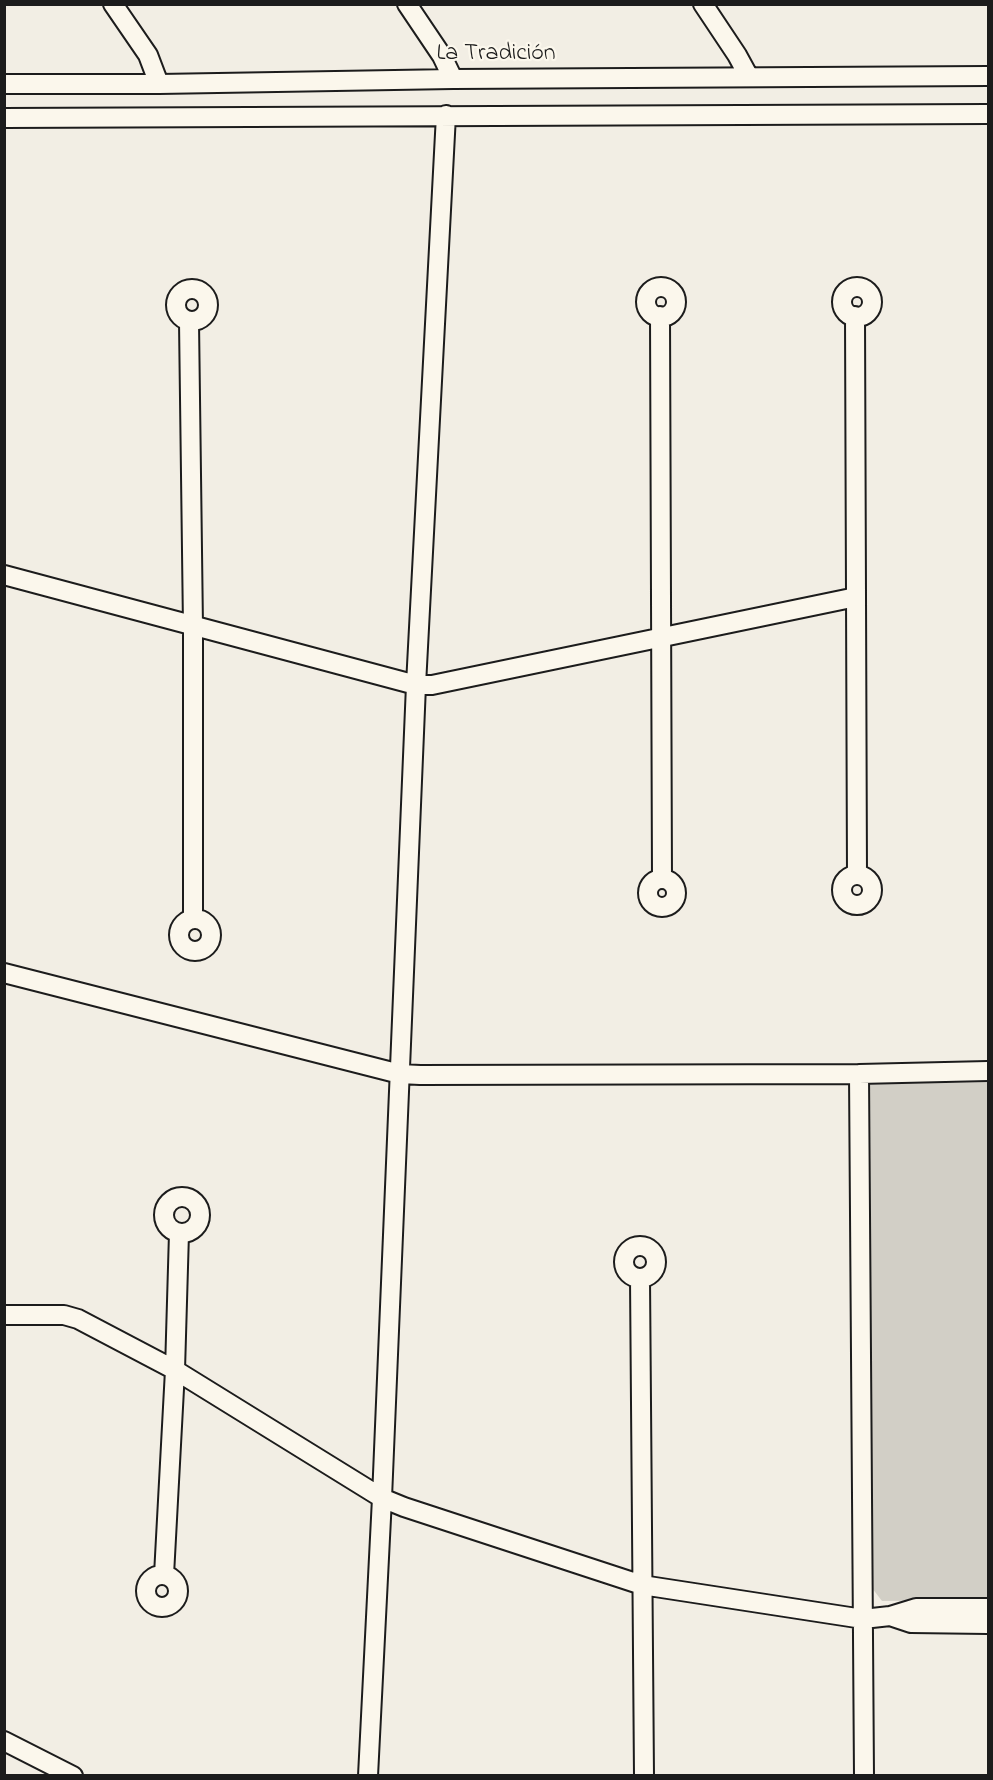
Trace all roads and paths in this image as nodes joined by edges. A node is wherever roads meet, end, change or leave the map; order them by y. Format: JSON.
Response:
{"nodes":[{"id":1,"x":113,"y":4,"type":"edge"},
{"id":2,"x":407,"y":4,"type":"edge"},
{"id":3,"x":703,"y":4,"type":"edge"},
{"id":4,"x":988,"y":76,"type":"edge"},
{"id":5,"x":748,"y":77,"type":"junction"},
{"id":6,"x":453,"y":79,"type":"junction"},
{"id":7,"x":4,"y":84,"type":"edge"},
{"id":8,"x":159,"y":84,"type":"junction"},
{"id":9,"x":988,"y":114,"type":"edge"},
{"id":10,"x":446,"y":115,"type":"junction"},
{"id":11,"x":4,"y":118,"type":"edge"},
{"id":12,"x":660,"y":316,"type":"dead end"},
{"id":13,"x":855,"y":316,"type":"dead end"},
{"id":14,"x":189,"y":322,"type":"dead end"},
{"id":15,"x":4,"y":575,"type":"edge"},
{"id":16,"x":856,"y":597,"type":"junction"},
{"id":17,"x":193,"y":627,"type":"junction"},
{"id":18,"x":660,"y":639,"type":"junction"},
{"id":19,"x":416,"y":686,"type":"junction"},
{"id":20,"x":856,"y":875,"type":"dead end"},
{"id":21,"x":662,"y":879,"type":"dead end"},
{"id":22,"x":193,"y":919,"type":"dead end"},
{"id":23,"x":4,"y":973,"type":"edge"},
{"id":24,"x":988,"y":1071,"type":"edge"},
{"id":25,"x":400,"y":1074,"type":"junction"},
{"id":26,"x":859,"y":1074,"type":"junction"},
{"id":27,"x":179,"y":1233,"type":"dead end"},
{"id":28,"x":640,"y":1279,"type":"dead end"},
{"id":29,"x":4,"y":1315,"type":"edge"},
{"id":30,"x":175,"y":1370,"type":"junction"},
{"id":31,"x":382,"y":1498,"type":"junction"},
{"id":32,"x":164,"y":1575,"type":"dead end"},
{"id":33,"x":642,"y":1585,"type":"junction"},
{"id":34,"x":988,"y":1608,"type":"edge"},
{"id":35,"x":890,"y":1616,"type":"junction"},
{"id":36,"x":863,"y":1619,"type":"junction"},
{"id":37,"x":988,"y":1624,"type":"edge"},
{"id":38,"x":4,"y":1741,"type":"edge"},
{"id":39,"x":73,"y":1776,"type":"edge"},
{"id":40,"x":368,"y":1776,"type":"edge"},
{"id":41,"x":644,"y":1776,"type":"edge"},
{"id":42,"x":864,"y":1776,"type":"edge"}],
"edges":[{"from":1,"to":8,"type":"street"},
{"from":2,"to":6,"type":"street"},
{"from":3,"to":5,"type":"street"},
{"from":4,"to":5,"type":"street","name":"La Tradición"},
{"from":5,"to":6,"type":"street","name":"La Tradición"},
{"from":6,"to":8,"type":"street","name":"La Tradición"},
{"from":7,"to":8,"type":"street","name":"La Tradición"},
{"from":9,"to":10,"type":"street"},
{"from":10,"to":11,"type":"street"},
{"from":10,"to":19,"type":"street"},
{"from":12,"to":18,"type":"street"},
{"from":13,"to":16,"type":"street"},
{"from":14,"to":17,"type":"street"},
{"from":15,"to":17,"type":"street"},
{"from":16,"to":18,"type":"street"},
{"from":16,"to":20,"type":"street"},
{"from":17,"to":19,"type":"street"},
{"from":17,"to":22,"type":"street"},
{"from":18,"to":19,"type":"street"},
{"from":18,"to":21,"type":"street"},
{"from":19,"to":25,"type":"street"},
{"from":23,"to":25,"type":"street"},
{"from":24,"to":26,"type":"street"},
{"from":25,"to":26,"type":"street"},
{"from":25,"to":31,"type":"street"},
{"from":26,"to":36,"type":"street"},
{"from":27,"to":30,"type":"street"},
{"from":28,"to":33,"type":"street"},
{"from":29,"to":30,"type":"street"},
{"from":30,"to":31,"type":"street"},
{"from":30,"to":32,"type":"street"},
{"from":31,"to":33,"type":"street"},
{"from":31,"to":40,"type":"street"},
{"from":33,"to":36,"type":"street"},
{"from":33,"to":41,"type":"street"},
{"from":34,"to":35,"type":"street"},
{"from":35,"to":36,"type":"street"},
{"from":35,"to":37,"type":"street"},
{"from":36,"to":42,"type":"street"},
{"from":38,"to":39,"type":"street"}]}
